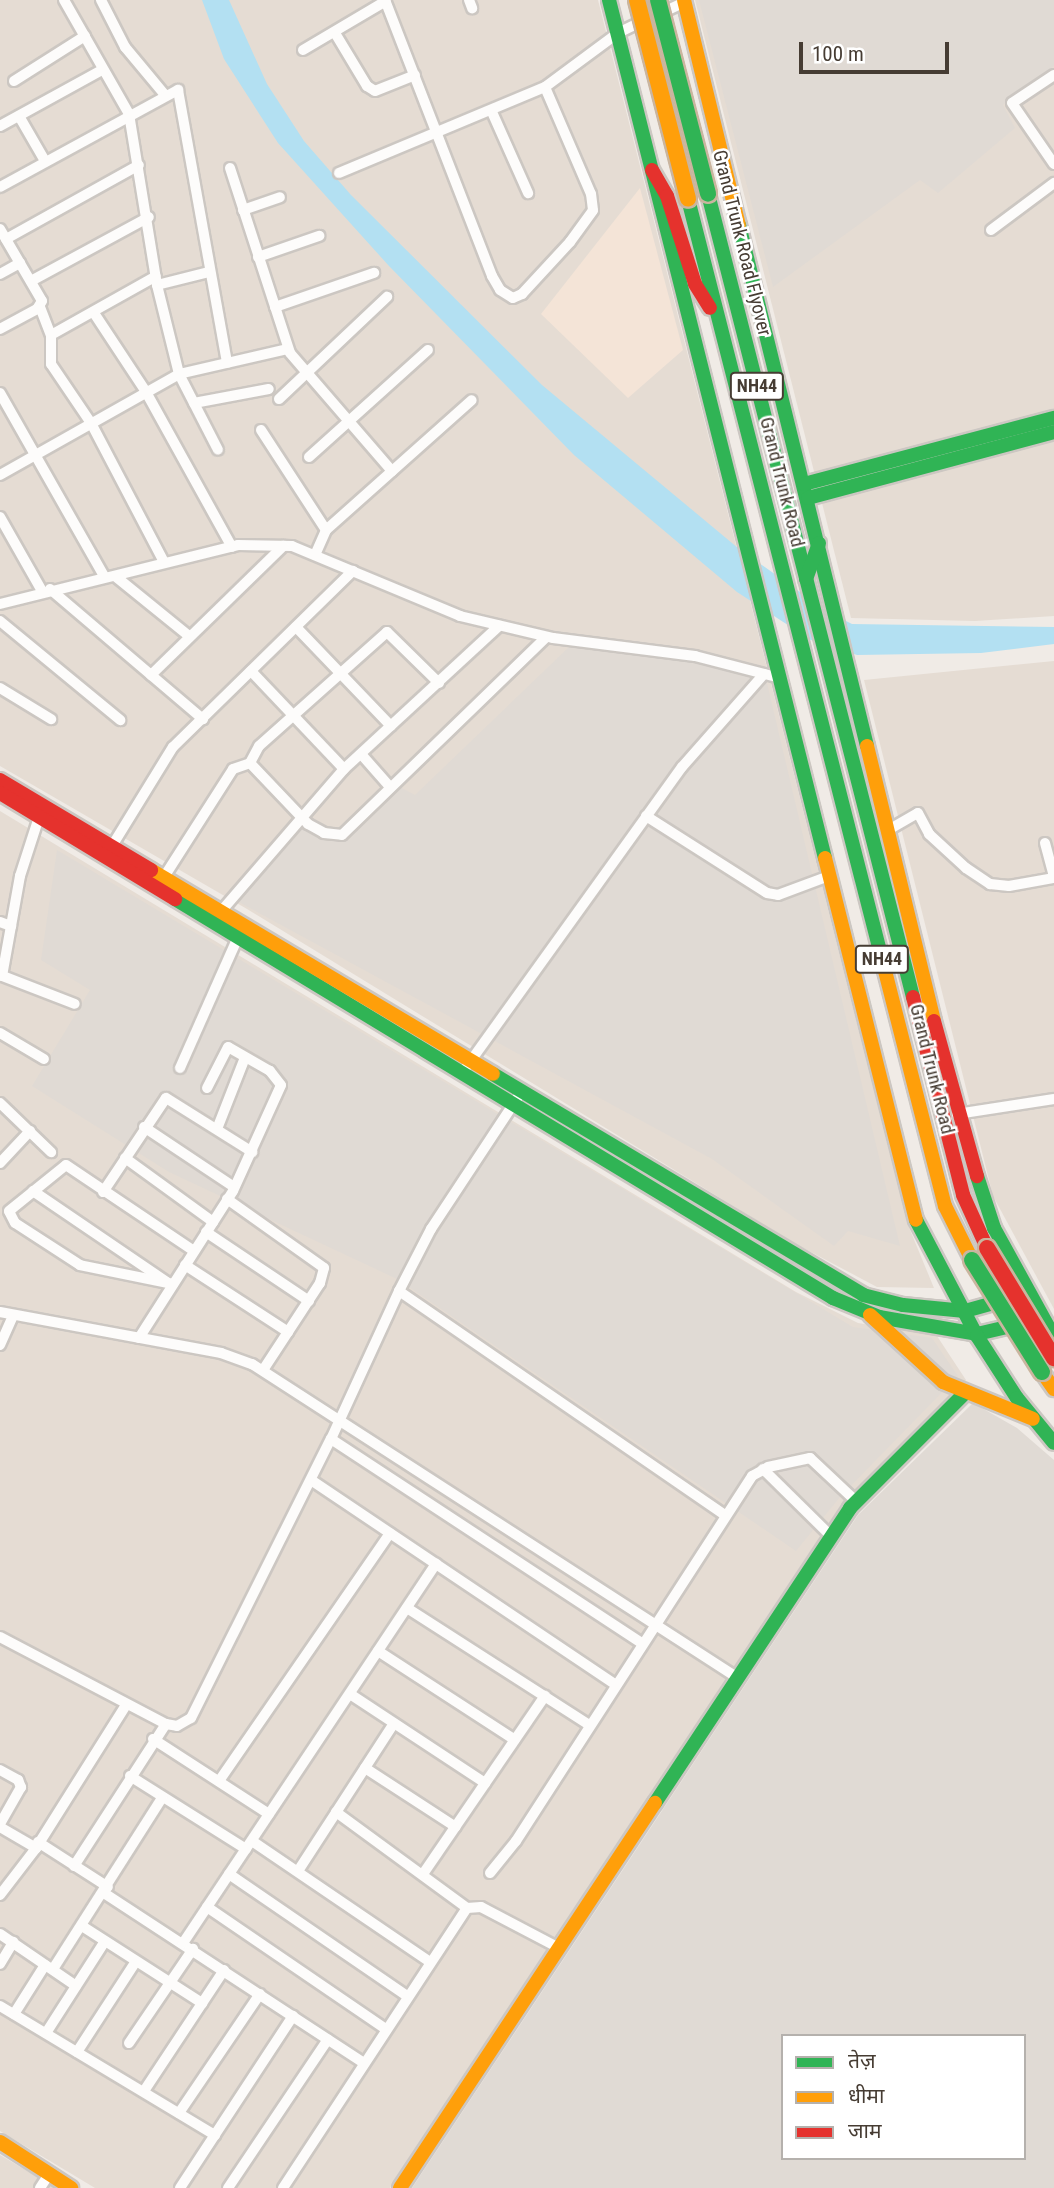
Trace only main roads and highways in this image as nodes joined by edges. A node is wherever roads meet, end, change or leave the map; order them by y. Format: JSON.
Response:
{"nodes":[{"id":1,"x":609,"y":0,"type":"edge"},
{"id":2,"x":637,"y":0,"type":"edge"},
{"id":3,"x":658,"y":0,"type":"edge"},
{"id":4,"x":684,"y":1,"type":"edge"},
{"id":5,"x":652,"y":170,"type":"junction"},
{"id":6,"x":720,"y":327,"type":"junction"},
{"id":7,"x":1054,"y":418,"type":"edge"},
{"id":8,"x":1054,"y":432,"type":"edge"},
{"id":9,"x":806,"y":491,"type":"junction"},
{"id":10,"x":819,"y":543,"type":"junction"},
{"id":11,"x":806,"y":579,"type":"junction"},
{"id":12,"x":0,"y":780,"type":"edge"},
{"id":13,"x":0,"y":793,"type":"edge"},
{"id":14,"x":41,"y":810,"type":"junction"},
{"id":15,"x":217,"y":916,"type":"junction"},
{"id":16,"x":724,"y":1213,"type":"junction"},
{"id":17,"x":713,"y":1227,"type":"junction"},
{"id":18,"x":1027,"y":1293,"type":"junction"},
{"id":19,"x":867,"y":1297,"type":"junction"},
{"id":20,"x":965,"y":1311,"type":"junction"},
{"id":21,"x":870,"y":1315,"type":"junction"},
{"id":22,"x":1042,"y":1320,"type":"junction"},
{"id":23,"x":977,"y":1334,"type":"junction"},
{"id":24,"x":1054,"y":1337,"type":"edge"},
{"id":25,"x":1054,"y":1358,"type":"edge"},
{"id":26,"x":1054,"y":1389,"type":"edge"},
{"id":27,"x":966,"y":1392,"type":"junction"},
{"id":28,"x":1034,"y":1420,"type":"junction"},
{"id":29,"x":1054,"y":1443,"type":"edge"},
{"id":30,"x":0,"y":2142,"type":"edge"},
{"id":31,"x":71,"y":2188,"type":"edge"},
{"id":32,"x":400,"y":2188,"type":"edge"}],
"edges":[{"from":1,"to":5,"type":"main road"},
{"from":2,"to":6,"type":"main road","number":"NH44","bridge":true},
{"from":3,"to":11,"type":"main road","name":"Grand Trunk Road Flyover","number":"NH44","bridge":true},
{"from":4,"to":9,"type":"main road"},
{"from":5,"to":6,"type":"main road"},
{"from":5,"to":20,"type":"main road"},
{"from":6,"to":26,"type":"main road","name":"Grand Trunk Road","number":"NH44","bridge":true},
{"from":7,"to":9,"type":"main road"},
{"from":8,"to":9,"type":"main road"},
{"from":9,"to":10,"type":"main road"},
{"from":10,"to":11,"type":"main road"},
{"from":10,"to":18,"type":"main road"},
{"from":11,"to":25,"type":"main road","name":"Grand Trunk Road","number":"NH44","bridge":true},
{"from":12,"to":14,"type":"main road"},
{"from":13,"to":14,"type":"main road"},
{"from":14,"to":15,"type":"main road"},
{"from":14,"to":15,"type":"main road"},
{"from":15,"to":16,"type":"main road"},
{"from":15,"to":17,"type":"main road"},
{"from":16,"to":17,"type":"main road"},
{"from":16,"to":19,"type":"main road"},
{"from":17,"to":21,"type":"main road"},
{"from":18,"to":20,"type":"main road"},
{"from":18,"to":22,"type":"main road"},
{"from":19,"to":20,"type":"main road"},
{"from":19,"to":21,"type":"main road"},
{"from":20,"to":23,"type":"main road"},
{"from":21,"to":23,"type":"main road"},
{"from":21,"to":27,"type":"main road"},
{"from":22,"to":23,"type":"main road"},
{"from":22,"to":24,"type":"main road"},
{"from":23,"to":28,"type":"main road"},
{"from":27,"to":28,"type":"main road"},
{"from":27,"to":32,"type":"main road"},
{"from":28,"to":29,"type":"main road"},
{"from":30,"to":31,"type":"main road"}]}
